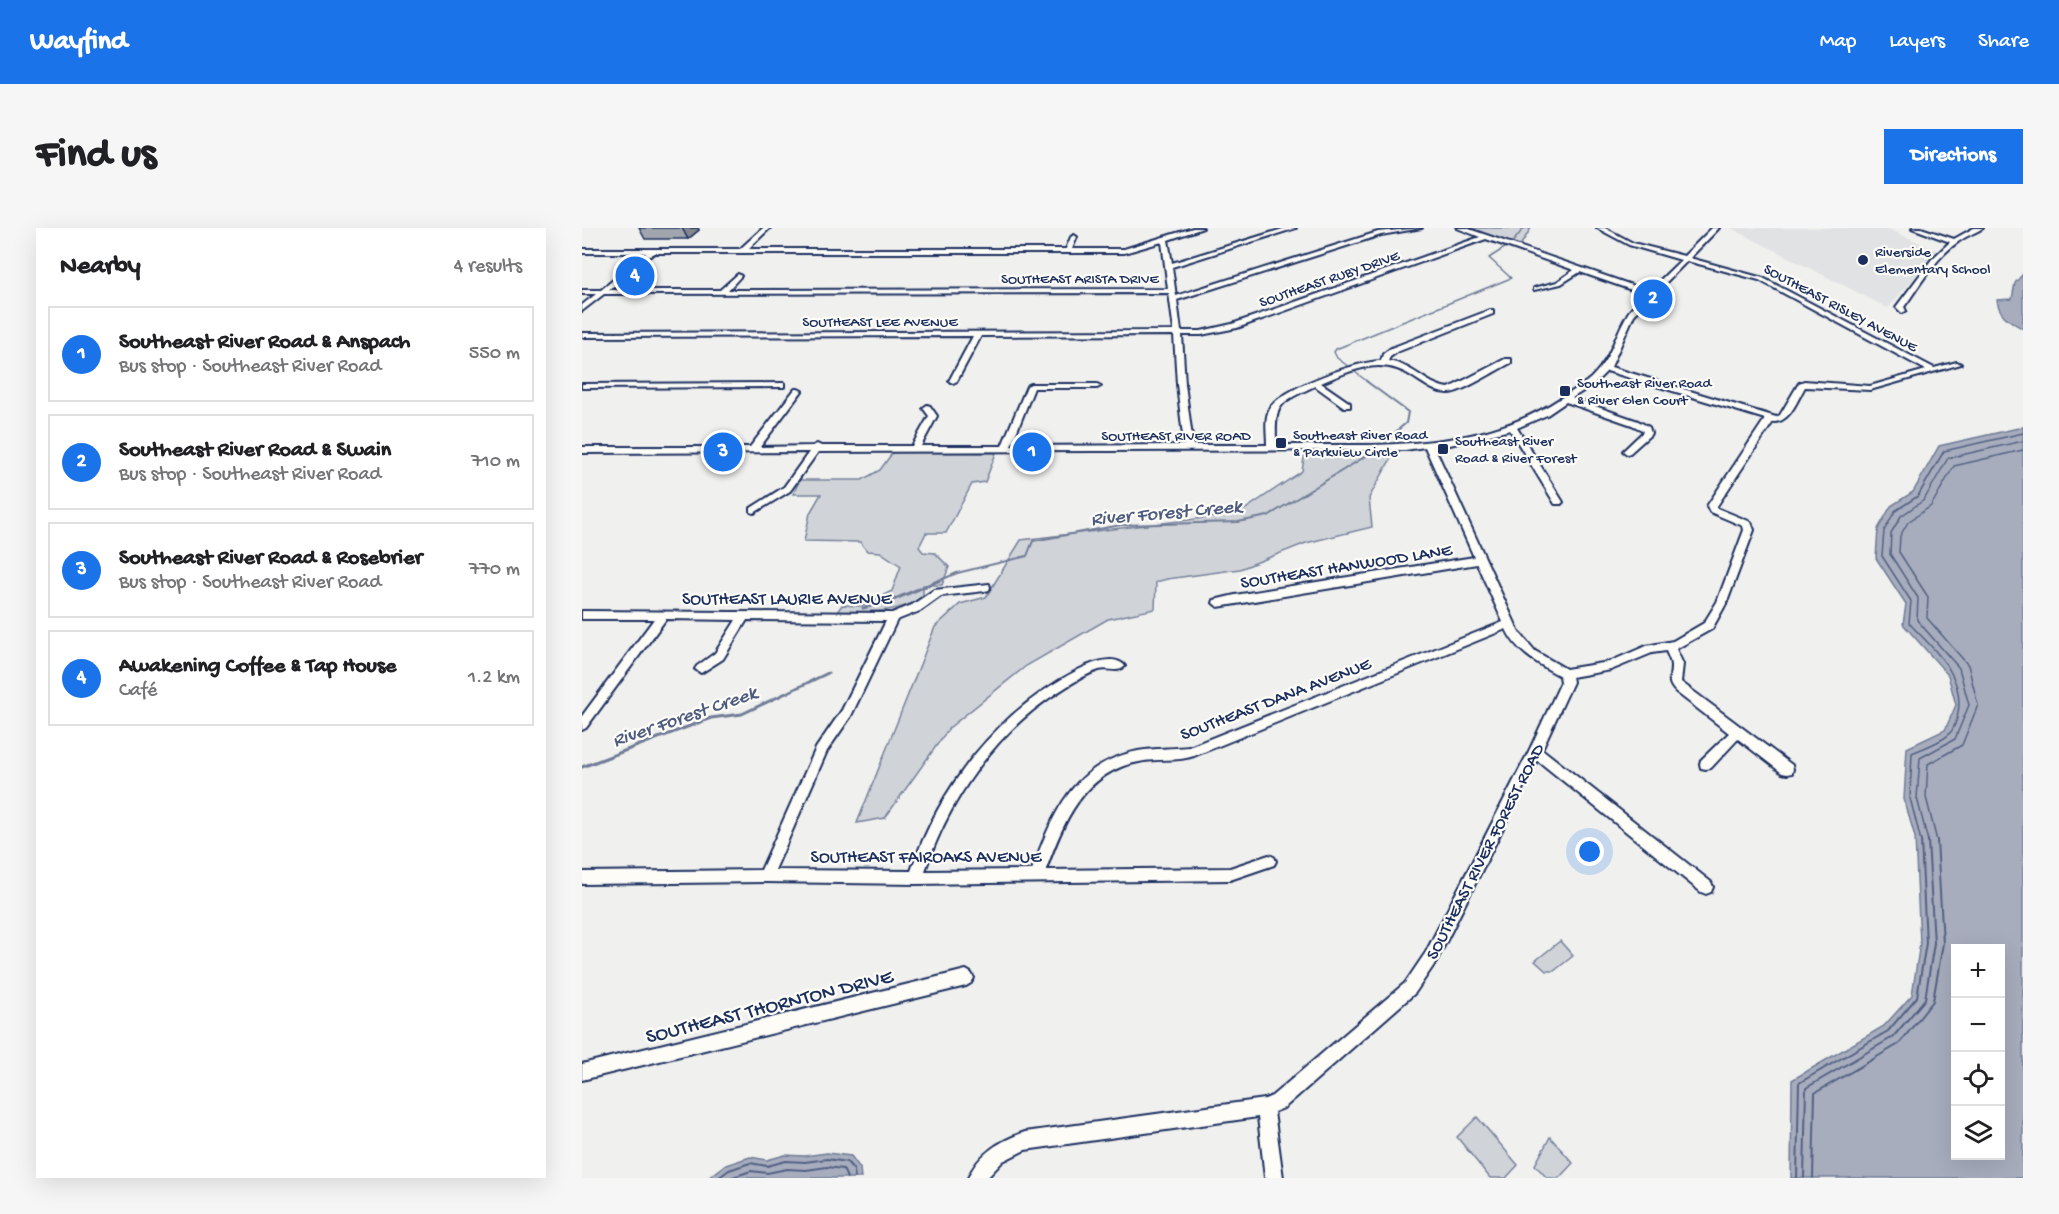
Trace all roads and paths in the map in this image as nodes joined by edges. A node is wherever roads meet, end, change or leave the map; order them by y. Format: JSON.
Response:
{"nodes":[{"id":1,"x":766,"y":228,"type":"edge"},
{"id":2,"x":1200,"y":228,"type":"edge"},
{"id":3,"x":1293,"y":228,"type":"edge"},
{"id":4,"x":1419,"y":228,"type":"edge"},
{"id":5,"x":1460,"y":228,"type":"edge"},
{"id":6,"x":1600,"y":228,"type":"edge"},
{"id":7,"x":1716,"y":228,"type":"edge"},
{"id":8,"x":1915,"y":228,"type":"edge"},
{"id":9,"x":1980,"y":228,"type":"edge"},
{"id":10,"x":1170,"y":229,"type":"edge"},
{"id":11,"x":1074,"y":237,"type":"dead end"},
{"id":12,"x":1487,"y":237,"type":"junction"},
{"id":13,"x":1165,"y":240,"type":"junction"},
{"id":14,"x":1954,"y":241,"type":"junction"},
{"id":15,"x":1113,"y":250,"type":"junction"},
{"id":16,"x":582,"y":251,"type":"edge"},
{"id":17,"x":651,"y":251,"type":"junction"},
{"id":18,"x":742,"y":251,"type":"junction"},
{"id":19,"x":1068,"y":251,"type":"junction"},
{"id":20,"x":1686,"y":258,"type":"junction"},
{"id":21,"x":1169,"y":266,"type":"junction"},
{"id":22,"x":1579,"y":270,"type":"junction"},
{"id":23,"x":738,"y":276,"type":"dead end"},
{"id":24,"x":1536,"y":289,"type":"dead end"},
{"id":25,"x":582,"y":292,"type":"edge"},
{"id":26,"x":603,"y":292,"type":"junction"},
{"id":27,"x":722,"y":292,"type":"junction"},
{"id":28,"x":1650,"y":294,"type":"junction"},
{"id":29,"x":1172,"y":295,"type":"junction"},
{"id":30,"x":582,"y":309,"type":"edge"},
{"id":31,"x":1902,"y":311,"type":"dead end"},
{"id":32,"x":1490,"y":312,"type":"dead end"},
{"id":33,"x":978,"y":334,"type":"junction"},
{"id":34,"x":1178,"y":334,"type":"junction"},
{"id":35,"x":582,"y":335,"type":"edge"},
{"id":36,"x":1508,"y":361,"type":"dead end"},
{"id":37,"x":1384,"y":363,"type":"junction"},
{"id":38,"x":1957,"y":364,"type":"dead end"},
{"id":39,"x":1606,"y":368,"type":"junction"},
{"id":40,"x":1932,"y":370,"type":"junction"},
{"id":41,"x":953,"y":381,"type":"dead end"},
{"id":42,"x":1317,"y":384,"type":"junction"},
{"id":43,"x":781,"y":385,"type":"dead end"},
{"id":44,"x":582,"y":386,"type":"edge"},
{"id":45,"x":1097,"y":386,"type":"dead end"},
{"id":46,"x":798,"y":391,"type":"dead end"},
{"id":47,"x":1565,"y":399,"type":"junction"},
{"id":48,"x":1347,"y":405,"type":"dead end"},
{"id":49,"x":927,"y":408,"type":"dead end"},
{"id":50,"x":1770,"y":419,"type":"junction"},
{"id":51,"x":1512,"y":427,"type":"junction"},
{"id":52,"x":1429,"y":446,"type":"junction"},
{"id":53,"x":817,"y":447,"type":"junction"},
{"id":54,"x":916,"y":447,"type":"junction"},
{"id":55,"x":754,"y":448,"type":"junction"},
{"id":56,"x":1006,"y":448,"type":"junction"},
{"id":57,"x":1189,"y":448,"type":"junction"},
{"id":58,"x":1271,"y":448,"type":"junction"},
{"id":59,"x":582,"y":450,"type":"edge"},
{"id":60,"x":1627,"y":451,"type":"dead end"},
{"id":61,"x":1558,"y":502,"type":"dead end"},
{"id":62,"x":754,"y":510,"type":"dead end"},
{"id":63,"x":1480,"y":560,"type":"junction"},
{"id":64,"x":985,"y":587,"type":"dead end"},
{"id":65,"x":1218,"y":603,"type":"dead end"},
{"id":66,"x":582,"y":615,"type":"edge"},
{"id":67,"x":663,"y":615,"type":"junction"},
{"id":68,"x":745,"y":615,"type":"junction"},
{"id":69,"x":893,"y":617,"type":"junction"},
{"id":70,"x":1509,"y":624,"type":"junction"},
{"id":71,"x":1670,"y":647,"type":"junction"},
{"id":72,"x":1119,"y":666,"type":"dead end"},
{"id":73,"x":701,"y":669,"type":"dead end"},
{"id":74,"x":1565,"y":674,"type":"junction"},
{"id":75,"x":582,"y":725,"type":"edge"},
{"id":76,"x":1737,"y":733,"type":"junction"},
{"id":77,"x":1536,"y":751,"type":"junction"},
{"id":78,"x":1706,"y":765,"type":"dead end"},
{"id":79,"x":1787,"y":769,"type":"dead end"},
{"id":80,"x":1269,"y":861,"type":"dead end"},
{"id":81,"x":765,"y":876,"type":"junction"},
{"id":82,"x":1037,"y":876,"type":"junction"},
{"id":83,"x":582,"y":878,"type":"edge"},
{"id":84,"x":916,"y":878,"type":"junction"},
{"id":85,"x":1706,"y":887,"type":"dead end"},
{"id":86,"x":966,"y":978,"type":"dead end"},
{"id":87,"x":582,"y":1072,"type":"edge"},
{"id":88,"x":1265,"y":1107,"type":"junction"},
{"id":89,"x":977,"y":1178,"type":"edge"},
{"id":90,"x":1274,"y":1178,"type":"edge"}],
"edges":[{"from":1,"to":18,"type":"street"},
{"from":2,"to":13,"type":"street","name":"SOUTHEAST ARISTA DRIVE"},
{"from":3,"to":21,"type":"street"},
{"from":4,"to":29,"type":"street","name":"SOUTHEAST ARISTA DRIVE"},
{"from":5,"to":12,"type":"street"},
{"from":6,"to":20,"type":"street","name":"SOUTHEAST RISLEY AVENUE"},
{"from":7,"to":20,"type":"street","name":"SOUTHEAST RIVER ROAD"},
{"from":8,"to":14,"type":"street"},
{"from":9,"to":14,"type":"street"},
{"from":10,"to":15,"type":"street","name":"SOUTHEAST ARISTA DRIVE"},
{"from":11,"to":19,"type":"street"},
{"from":12,"to":22,"type":"street"},
{"from":12,"to":34,"type":"street","name":"SOUTHEAST RUBY DRIVE"},
{"from":13,"to":15,"type":"street","name":"SOUTHEAST ARISTA DRIVE"},
{"from":13,"to":21,"type":"street"},
{"from":14,"to":31,"type":"street"},
{"from":15,"to":19,"type":"street"},
{"from":16,"to":17,"type":"street"},
{"from":17,"to":18,"type":"street"},
{"from":17,"to":26,"type":"street"},
{"from":18,"to":19,"type":"street"},
{"from":20,"to":28,"type":"street","name":"SOUTHEAST RIVER ROAD"},
{"from":20,"to":40,"type":"street","name":"SOUTHEAST RISLEY AVENUE"},
{"from":21,"to":29,"type":"street"},
{"from":22,"to":24,"type":"street"},
{"from":22,"to":28,"type":"street"},
{"from":23,"to":27,"type":"street"},
{"from":25,"to":26,"type":"street","name":"SOUTHEAST ARISTA DRIVE"},
{"from":26,"to":27,"type":"street","name":"SOUTHEAST ARISTA DRIVE"},
{"from":26,"to":30,"type":"street"},
{"from":27,"to":29,"type":"street","name":"SOUTHEAST ARISTA DRIVE"},
{"from":28,"to":39,"type":"street","name":"SOUTHEAST RIVER ROAD"},
{"from":29,"to":34,"type":"street"},
{"from":32,"to":37,"type":"street"},
{"from":33,"to":34,"type":"street","name":"SOUTHEAST LEE AVENUE"},
{"from":33,"to":35,"type":"street","name":"SOUTHEAST LEE AVENUE"},
{"from":33,"to":41,"type":"street"},
{"from":34,"to":57,"type":"street"},
{"from":36,"to":37,"type":"street"},
{"from":37,"to":42,"type":"street"},
{"from":38,"to":40,"type":"street"},
{"from":39,"to":47,"type":"street","name":"SOUTHEAST RIVER ROAD"},
{"from":39,"to":50,"type":"street"},
{"from":40,"to":50,"type":"street"},
{"from":42,"to":48,"type":"street"},
{"from":42,"to":58,"type":"street"},
{"from":43,"to":44,"type":"street"},
{"from":45,"to":56,"type":"street"},
{"from":46,"to":55,"type":"street"},
{"from":47,"to":51,"type":"street","name":"SOUTHEAST RIVER ROAD"},
{"from":47,"to":60,"type":"street"},
{"from":49,"to":54,"type":"street"},
{"from":50,"to":71,"type":"street"},
{"from":51,"to":52,"type":"street","name":"SOUTHEAST RIVER ROAD"},
{"from":51,"to":61,"type":"street"},
{"from":52,"to":58,"type":"street","name":"SOUTHEAST RIVER ROAD"},
{"from":52,"to":63,"type":"street"},
{"from":53,"to":54,"type":"street","name":"SOUTHEAST RIVER ROAD"},
{"from":53,"to":55,"type":"street","name":"SOUTHEAST RIVER ROAD"},
{"from":53,"to":62,"type":"street"},
{"from":54,"to":56,"type":"street","name":"SOUTHEAST RIVER ROAD"},
{"from":55,"to":59,"type":"street","name":"SOUTHEAST RIVER ROAD"},
{"from":56,"to":57,"type":"street","name":"SOUTHEAST RIVER ROAD"},
{"from":57,"to":58,"type":"street","name":"SOUTHEAST RIVER ROAD"},
{"from":63,"to":65,"type":"street","name":"SOUTHEAST HANWOOD LANE"},
{"from":63,"to":70,"type":"street"},
{"from":64,"to":69,"type":"street","name":"SOUTHEAST LAURIE AVENUE"},
{"from":66,"to":67,"type":"street","name":"SOUTHEAST LAURIE AVENUE"},
{"from":67,"to":68,"type":"street","name":"SOUTHEAST LAURIE AVENUE"},
{"from":67,"to":75,"type":"street"},
{"from":68,"to":69,"type":"street","name":"SOUTHEAST LAURIE AVENUE"},
{"from":68,"to":73,"type":"street"},
{"from":69,"to":81,"type":"street"},
{"from":70,"to":74,"type":"street"},
{"from":70,"to":82,"type":"street","name":"SOUTHEAST DANA AVENUE"},
{"from":71,"to":74,"type":"street"},
{"from":71,"to":76,"type":"street"},
{"from":72,"to":84,"type":"street"},
{"from":74,"to":77,"type":"street","name":"SOUTHEAST RIVER FOREST ROAD"},
{"from":76,"to":78,"type":"street"},
{"from":76,"to":79,"type":"street"},
{"from":77,"to":85,"type":"street"},
{"from":77,"to":88,"type":"street","name":"SOUTHEAST RIVER FOREST ROAD"},
{"from":80,"to":82,"type":"street","name":"SOUTHEAST FAIROAKS AVENUE"},
{"from":81,"to":83,"type":"street","name":"SOUTHEAST FAIROAKS AVENUE"},
{"from":81,"to":84,"type":"street","name":"SOUTHEAST FAIROAKS AVENUE"},
{"from":82,"to":84,"type":"street","name":"SOUTHEAST FAIROAKS AVENUE"},
{"from":86,"to":87,"type":"street","name":"SOUTHEAST THORNTON DRIVE"},
{"from":88,"to":89,"type":"street","name":"SOUTHEAST RIVER FOREST ROAD"},
{"from":88,"to":90,"type":"street"}]}
